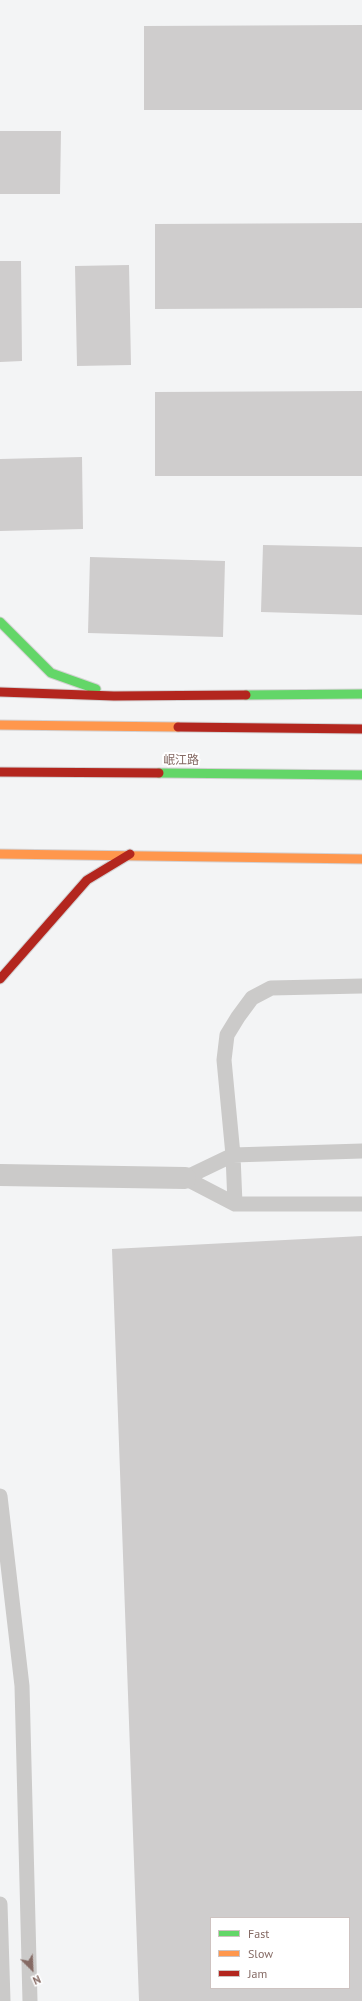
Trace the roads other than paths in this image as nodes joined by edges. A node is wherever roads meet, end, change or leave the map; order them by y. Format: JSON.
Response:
{"nodes":[{"id":1,"x":0,"y":622,"type":"edge"},
{"id":2,"x":0,"y":692,"type":"edge"},
{"id":3,"x":362,"y":694,"type":"edge"},
{"id":4,"x":114,"y":696,"type":"junction"},
{"id":5,"x":0,"y":725,"type":"edge"},
{"id":6,"x":362,"y":729,"type":"edge"},
{"id":7,"x":0,"y":772,"type":"edge"},
{"id":8,"x":362,"y":775,"type":"edge"},
{"id":9,"x":0,"y":845,"type":"edge"},
{"id":10,"x":275,"y":848,"type":"dead end"},
{"id":11,"x":0,"y":854,"type":"edge"},
{"id":12,"x":130,"y":854,"type":"junction"},
{"id":13,"x":362,"y":859,"type":"edge"},
{"id":14,"x":0,"y":979,"type":"edge"},
{"id":15,"x":362,"y":986,"type":"edge"},
{"id":16,"x":362,"y":1151,"type":"edge"},
{"id":17,"x":233,"y":1155,"type":"junction"},
{"id":18,"x":0,"y":1175,"type":"edge"},
{"id":19,"x":185,"y":1178,"type":"junction"},
{"id":20,"x":234,"y":1204,"type":"junction"},
{"id":21,"x":362,"y":1204,"type":"edge"},
{"id":22,"x":0,"y":1496,"type":"edge"},
{"id":23,"x":0,"y":1904,"type":"edge"},
{"id":24,"x":3,"y":2001,"type":"edge"},
{"id":25,"x":30,"y":2001,"type":"edge"}],
"edges":[{"from":1,"to":4,"type":"main road"},
{"from":2,"to":4,"type":"main road"},
{"from":3,"to":4,"type":"main road"},
{"from":5,"to":6,"type":"main road"},
{"from":7,"to":8,"type":"main road","name":"岷江路"},
{"from":9,"to":10,"type":"main road"},
{"from":11,"to":12,"type":"main road"},
{"from":12,"to":13,"type":"main road"},
{"from":12,"to":14,"type":"main road"},
{"from":15,"to":17,"type":"lane"},
{"from":16,"to":17,"type":"lane"},
{"from":17,"to":19,"type":"lane"},
{"from":17,"to":20,"type":"lane"},
{"from":18,"to":19,"type":"street"},
{"from":19,"to":20,"type":"lane"},
{"from":20,"to":21,"type":"lane"},
{"from":22,"to":25,"type":"lane"},
{"from":23,"to":24,"type":"lane"}]}
